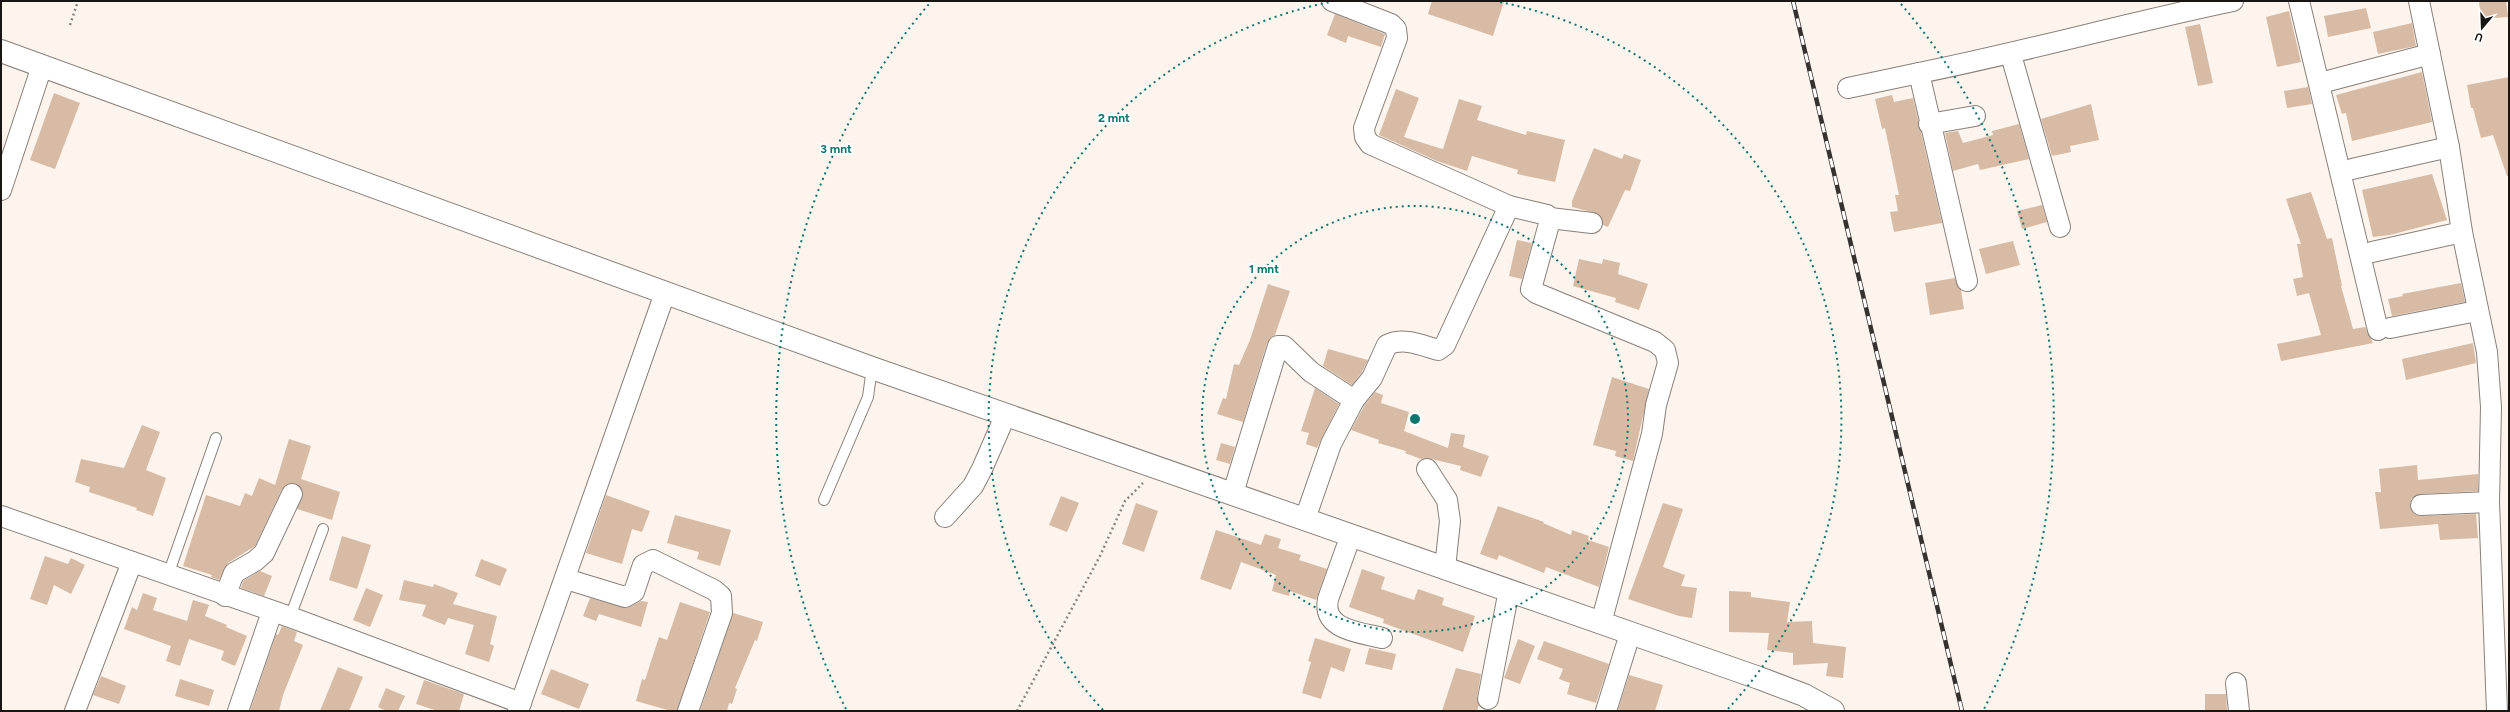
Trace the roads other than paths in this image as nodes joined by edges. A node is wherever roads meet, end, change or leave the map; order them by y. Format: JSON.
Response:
{"nodes":[{"id":1,"x":1332,"y":1,"type":"edge"},
{"id":2,"x":2233,"y":1,"type":"edge"},
{"id":3,"x":2299,"y":1,"type":"edge"},
{"id":4,"x":2419,"y":1,"type":"edge"},
{"id":5,"x":1,"y":51,"type":"edge"},
{"id":6,"x":2430,"y":54,"type":"junction"},
{"id":7,"x":2011,"y":55,"type":"junction"},
{"id":8,"x":42,"y":66,"type":"junction"},
{"id":9,"x":1919,"y":73,"type":"junction"},
{"id":10,"x":2328,"y":81,"type":"dead end"},
{"id":11,"x":1848,"y":88,"type":"dead end"},
{"id":12,"x":1975,"y":116,"type":"dead end"},
{"id":13,"x":1929,"y":124,"type":"junction"},
{"id":14,"x":2449,"y":147,"type":"junction"},
{"id":15,"x":2352,"y":169,"type":"dead end"},
{"id":16,"x":1,"y":190,"type":"edge"},
{"id":17,"x":1509,"y":206,"type":"junction"},
{"id":18,"x":1550,"y":218,"type":"junction"},
{"id":19,"x":1592,"y":223,"type":"dead end"},
{"id":20,"x":2060,"y":227,"type":"dead end"},
{"id":21,"x":2462,"y":232,"type":"junction"},
{"id":22,"x":2372,"y":252,"type":"dead end"},
{"id":23,"x":1967,"y":281,"type":"dead end"},
{"id":24,"x":665,"y":293,"type":"junction"},
{"id":25,"x":2477,"y":311,"type":"junction"},
{"id":26,"x":872,"y":368,"type":"junction"},
{"id":27,"x":1354,"y":400,"type":"junction"},
{"id":28,"x":1006,"y":414,"type":"junction"},
{"id":29,"x":216,"y":438,"type":"dead end"},
{"id":30,"x":1427,"y":469,"type":"dead end"},
{"id":31,"x":1233,"y":493,"type":"junction"},
{"id":32,"x":292,"y":494,"type":"dead end"},
{"id":33,"x":824,"y":500,"type":"dead end"},
{"id":34,"x":2489,"y":502,"type":"junction"},
{"id":35,"x":2421,"y":505,"type":"dead end"},
{"id":36,"x":1,"y":516,"type":"edge"},
{"id":37,"x":945,"y":518,"type":"dead end"},
{"id":38,"x":1306,"y":519,"type":"junction"},
{"id":39,"x":323,"y":529,"type":"dead end"},
{"id":40,"x":1351,"y":535,"type":"junction"},
{"id":41,"x":132,"y":562,"type":"junction"},
{"id":42,"x":1445,"y":568,"type":"junction"},
{"id":43,"x":168,"y":575,"type":"junction"},
{"id":44,"x":566,"y":579,"type":"junction"},
{"id":45,"x":1509,"y":590,"type":"junction"},
{"id":46,"x":225,"y":596,"type":"junction"},
{"id":47,"x":281,"y":615,"type":"junction"},
{"id":48,"x":1601,"y":623,"type":"junction"},
{"id":49,"x":1630,"y":634,"type":"junction"},
{"id":50,"x":1382,"y":638,"type":"dead end"},
{"id":51,"x":2236,"y":683,"type":"dead end"},
{"id":52,"x":1488,"y":699,"type":"dead end"},
{"id":53,"x":520,"y":707,"type":"edge"},
{"id":54,"x":75,"y":711,"type":"edge"},
{"id":55,"x":238,"y":711,"type":"edge"},
{"id":56,"x":688,"y":711,"type":"edge"},
{"id":57,"x":1606,"y":711,"type":"edge"},
{"id":58,"x":1833,"y":711,"type":"edge"},
{"id":59,"x":2239,"y":711,"type":"edge"},
{"id":60,"x":2497,"y":711,"type":"edge"}],
"edges":[{"from":1,"to":17,"type":"street"},
{"from":2,"to":7,"type":"street"},
{"from":3,"to":25,"type":"street"},
{"from":4,"to":6,"type":"street"},
{"from":5,"to":8,"type":"main road"},
{"from":6,"to":10,"type":"street"},
{"from":6,"to":14,"type":"street"},
{"from":7,"to":9,"type":"street"},
{"from":7,"to":20,"type":"street"},
{"from":8,"to":16,"type":"street"},
{"from":8,"to":24,"type":"main road"},
{"from":9,"to":11,"type":"street"},
{"from":9,"to":13,"type":"street"},
{"from":12,"to":13,"type":"street"},
{"from":13,"to":23,"type":"street"},
{"from":14,"to":15,"type":"street"},
{"from":14,"to":21,"type":"street"},
{"from":17,"to":18,"type":"street"},
{"from":17,"to":27,"type":"street"},
{"from":18,"to":19,"type":"street"},
{"from":18,"to":48,"type":"street"},
{"from":21,"to":22,"type":"street"},
{"from":21,"to":25,"type":"street"},
{"from":24,"to":26,"type":"main road"},
{"from":24,"to":44,"type":"street"},
{"from":25,"to":34,"type":"street"},
{"from":26,"to":28,"type":"main road"},
{"from":26,"to":33,"type":"lane"},
{"from":27,"to":31,"type":"street"},
{"from":27,"to":38,"type":"street"},
{"from":28,"to":31,"type":"main road"},
{"from":28,"to":37,"type":"street"},
{"from":29,"to":43,"type":"lane"},
{"from":30,"to":42,"type":"street"},
{"from":31,"to":38,"type":"main road"},
{"from":32,"to":46,"type":"street"},
{"from":34,"to":35,"type":"street"},
{"from":34,"to":60,"type":"street"},
{"from":36,"to":41,"type":"street"},
{"from":38,"to":40,"type":"main road"},
{"from":39,"to":47,"type":"lane"},
{"from":40,"to":42,"type":"main road"},
{"from":40,"to":50,"type":"street"},
{"from":41,"to":43,"type":"street"},
{"from":41,"to":54,"type":"street"},
{"from":42,"to":45,"type":"main road"},
{"from":43,"to":46,"type":"street"},
{"from":44,"to":53,"type":"street"},
{"from":44,"to":56,"type":"street"},
{"from":45,"to":48,"type":"main road"},
{"from":45,"to":52,"type":"street"},
{"from":46,"to":47,"type":"street"},
{"from":47,"to":53,"type":"street"},
{"from":47,"to":55,"type":"street"},
{"from":48,"to":49,"type":"main road"},
{"from":49,"to":57,"type":"street"},
{"from":49,"to":58,"type":"main road"},
{"from":51,"to":59,"type":"street"}]}
